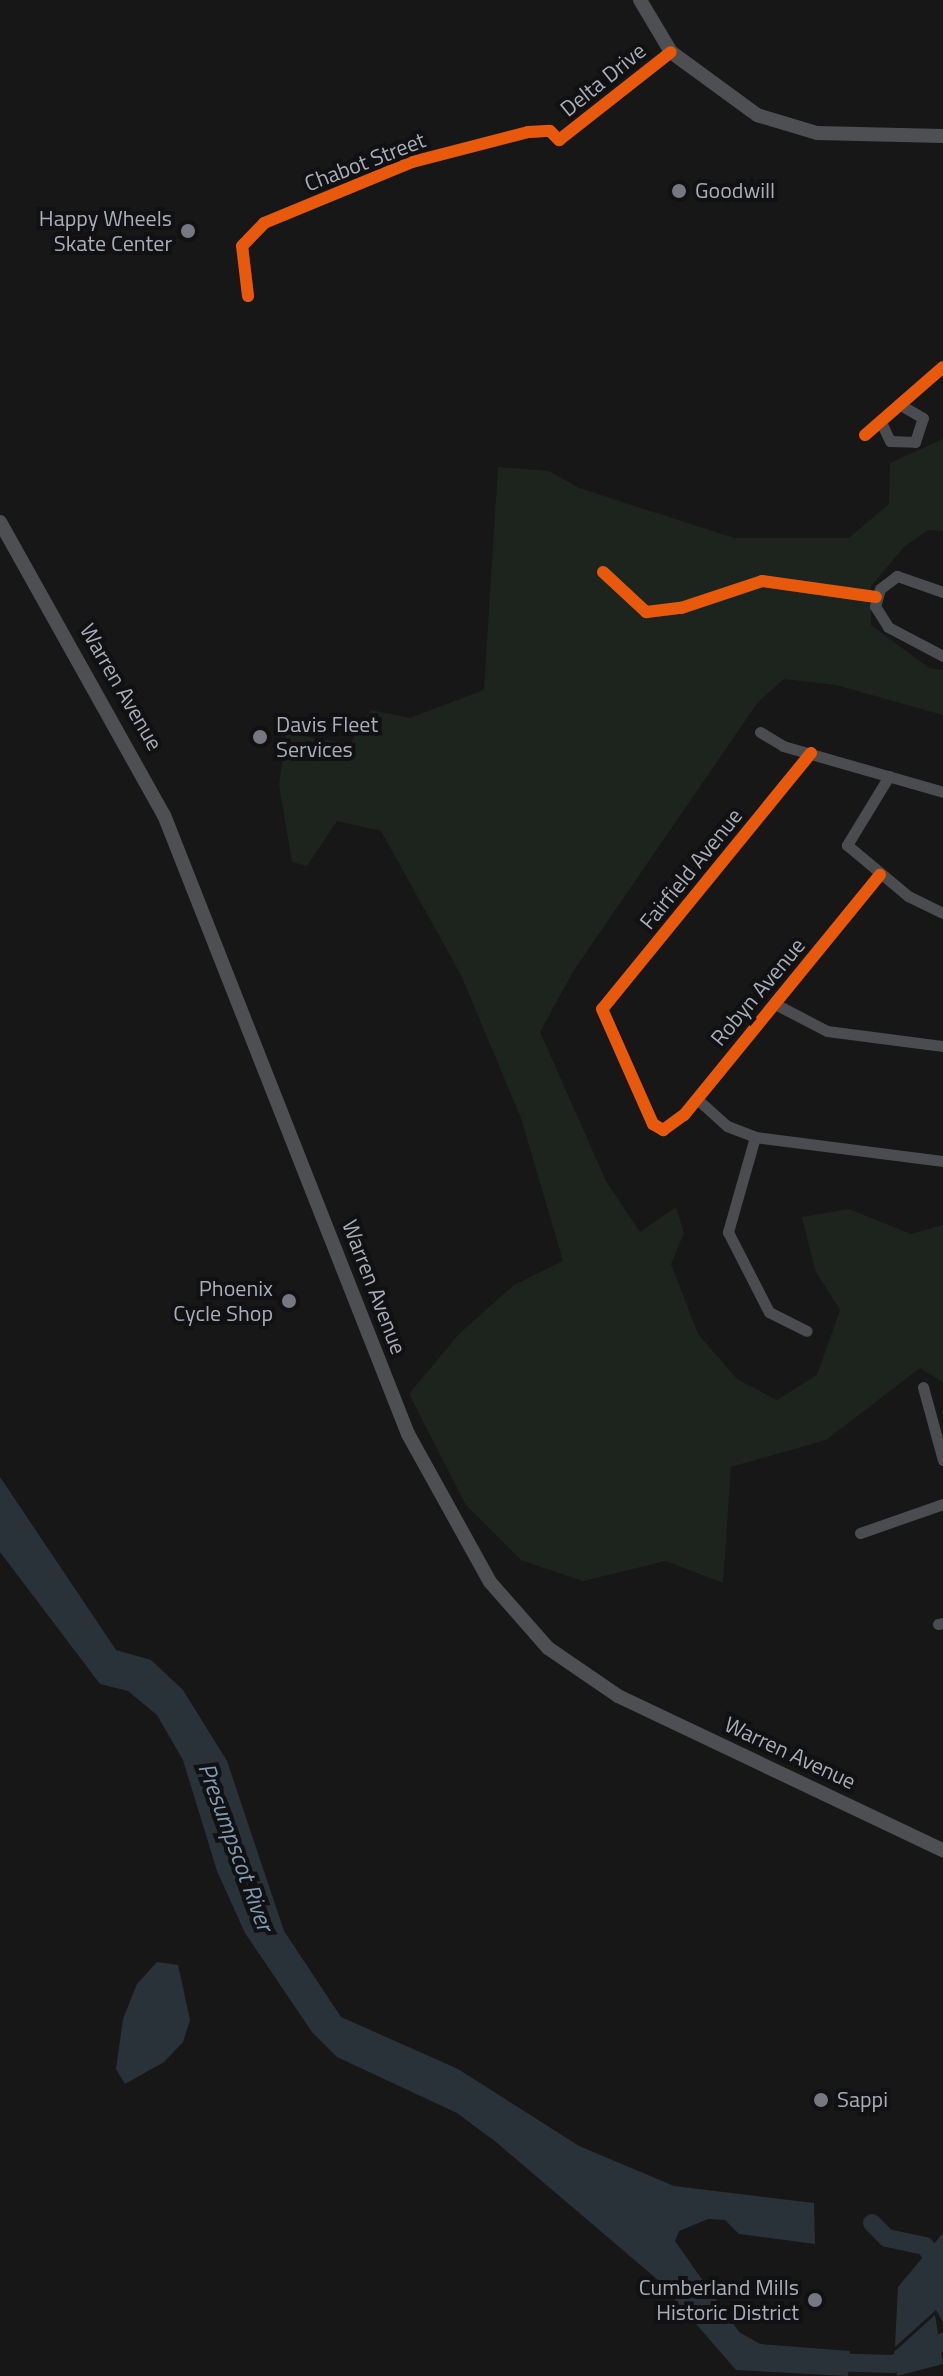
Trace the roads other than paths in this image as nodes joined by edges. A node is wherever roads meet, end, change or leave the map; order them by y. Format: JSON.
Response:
{"nodes":[{"id":1,"x":640,"y":0,"type":"edge"},
{"id":2,"x":671,"y":52,"type":"junction"},
{"id":3,"x":943,"y":136,"type":"edge"},
{"id":4,"x":559,"y":140,"type":"joint"},
{"id":5,"x":248,"y":296,"type":"dead end"},
{"id":6,"x":943,"y":367,"type":"edge"},
{"id":7,"x":899,"y":404,"type":"junction"},
{"id":8,"x":881,"y":422,"type":"junction"},
{"id":9,"x":865,"y":435,"type":"dead end"},
{"id":10,"x":0,"y":522,"type":"edge"},
{"id":11,"x":603,"y":572,"type":"dead end"},
{"id":12,"x":943,"y":592,"type":"edge"},
{"id":13,"x":876,"y":597,"type":"junction"},
{"id":14,"x":943,"y":656,"type":"edge"},
{"id":15,"x":760,"y":732,"type":"dead end"},
{"id":16,"x":811,"y":753,"type":"junction"},
{"id":17,"x":889,"y":776,"type":"junction"},
{"id":18,"x":943,"y":792,"type":"edge"},
{"id":19,"x":880,"y":875,"type":"junction"},
{"id":20,"x":943,"y":913,"type":"edge"},
{"id":21,"x":777,"y":1005,"type":"junction"},
{"id":22,"x":943,"y":1046,"type":"edge"},
{"id":23,"x":697,"y":1099,"type":"junction"},
{"id":24,"x":663,"y":1130,"type":"joint"},
{"id":25,"x":755,"y":1137,"type":"junction"},
{"id":26,"x":943,"y":1161,"type":"edge"},
{"id":27,"x":807,"y":1331,"type":"dead end"},
{"id":28,"x":923,"y":1387,"type":"dead end"},
{"id":29,"x":943,"y":1460,"type":"edge"},
{"id":30,"x":943,"y":1504,"type":"edge"},
{"id":31,"x":860,"y":1533,"type":"dead end"},
{"id":32,"x":943,"y":1850,"type":"edge"}],
"edges":[{"from":1,"to":2,"type":"main road"},
{"from":2,"to":3,"type":"main road"},
{"from":2,"to":4,"type":"street","name":"Delta Drive"},
{"from":4,"to":5,"type":"street","name":"Chabot Street"},
{"from":6,"to":7,"type":"street"},
{"from":7,"to":8,"type":"street"},
{"from":7,"to":8,"type":"street"},
{"from":8,"to":9,"type":"street"},
{"from":10,"to":32,"type":"main road","name":"Warren Avenue"},
{"from":11,"to":13,"type":"street"},
{"from":12,"to":13,"type":"street"},
{"from":13,"to":14,"type":"street"},
{"from":15,"to":16,"type":"street"},
{"from":16,"to":17,"type":"street"},
{"from":16,"to":24,"type":"street","name":"Fairfield Avenue"},
{"from":17,"to":18,"type":"street"},
{"from":17,"to":19,"type":"street"},
{"from":19,"to":20,"type":"street"},
{"from":19,"to":21,"type":"street","name":"Robyn Avenue"},
{"from":21,"to":22,"type":"street"},
{"from":21,"to":23,"type":"street","name":"Robyn Avenue"},
{"from":23,"to":24,"type":"street","name":"Robyn Avenue"},
{"from":23,"to":25,"type":"street"},
{"from":25,"to":26,"type":"street"},
{"from":25,"to":27,"type":"street"},
{"from":28,"to":29,"type":"street"},
{"from":30,"to":31,"type":"street"}]}
